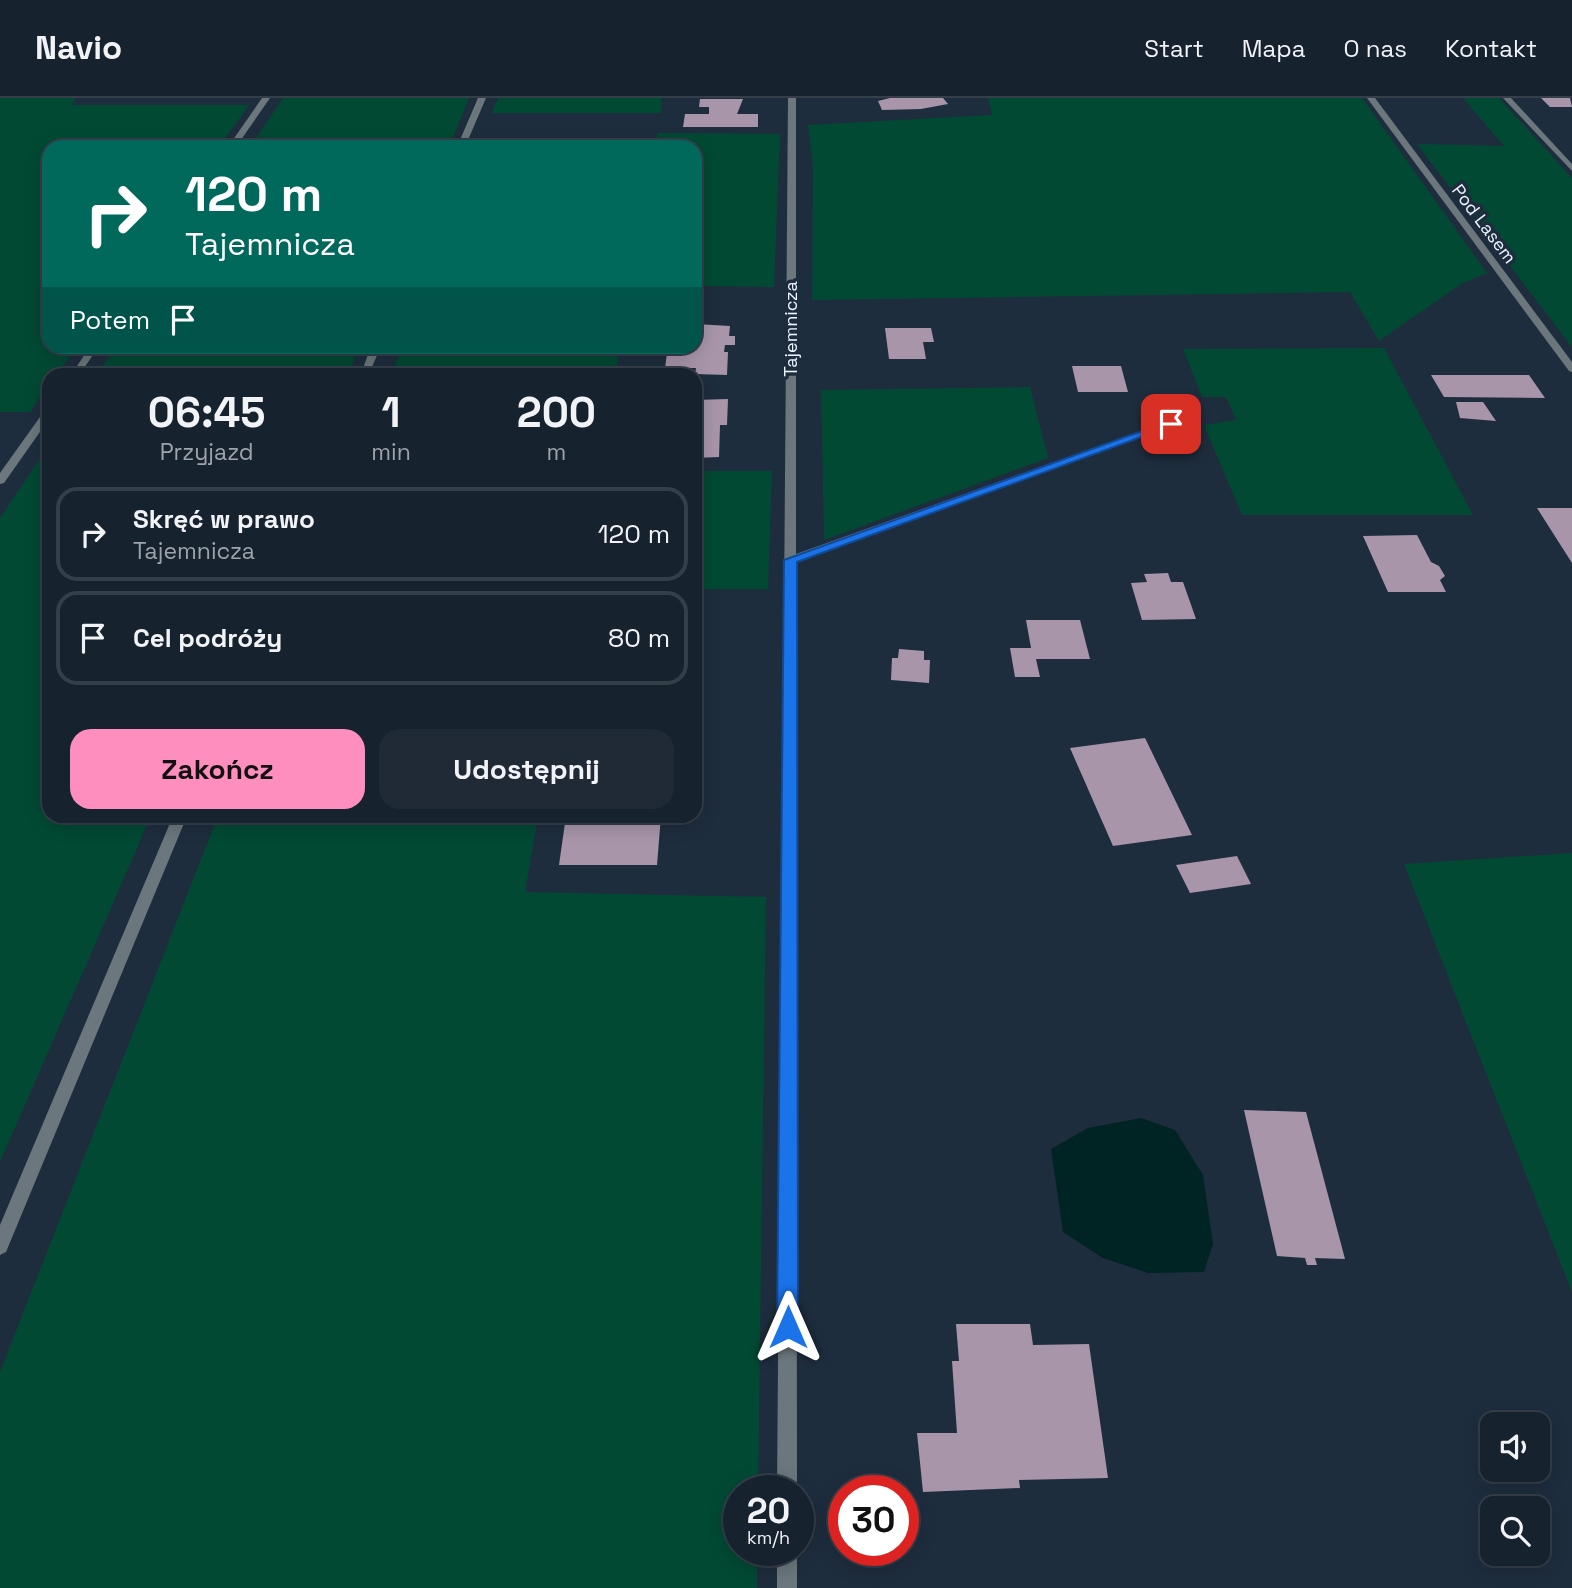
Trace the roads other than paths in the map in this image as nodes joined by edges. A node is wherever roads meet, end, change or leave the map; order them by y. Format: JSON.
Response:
{"nodes":[{"id":1,"x":266,"y":98,"type":"edge"},
{"id":2,"x":482,"y":98,"type":"edge"},
{"id":3,"x":792,"y":98,"type":"edge"},
{"id":4,"x":1371,"y":98,"type":"edge"},
{"id":5,"x":1507,"y":98,"type":"edge"},
{"id":6,"x":237,"y":140,"type":"edge"},
{"id":7,"x":464,"y":140,"type":"edge"},
{"id":8,"x":1572,"y":169,"type":"edge"},
{"id":9,"x":1572,"y":369,"type":"edge"},
{"id":10,"x":42,"y":422,"type":"edge"},
{"id":11,"x":1171,"y":424,"type":"dead end"},
{"id":12,"x":0,"y":481,"type":"edge"},
{"id":13,"x":790,"y":560,"type":"junction"},
{"id":14,"x":177,"y":823,"type":"edge"},
{"id":15,"x":0,"y":1246,"type":"edge"},
{"id":16,"x":787,"y":1475,"type":"edge"},
{"id":17,"x":787,"y":1566,"type":"edge"},
{"id":18,"x":787,"y":1588,"type":"edge"}],
"edges":[{"from":1,"to":6,"type":"street"},
{"from":2,"to":7,"type":"street"},
{"from":3,"to":13,"type":"street","name":"Tajemnicza"},
{"from":4,"to":9,"type":"street","name":"Pod Lasem"},
{"from":5,"to":8,"type":"street"},
{"from":10,"to":12,"type":"street"},
{"from":11,"to":13,"type":"street"},
{"from":13,"to":16,"type":"street","name":"Tajemnicza"},
{"from":14,"to":15,"type":"street"},
{"from":17,"to":18,"type":"street"}]}
